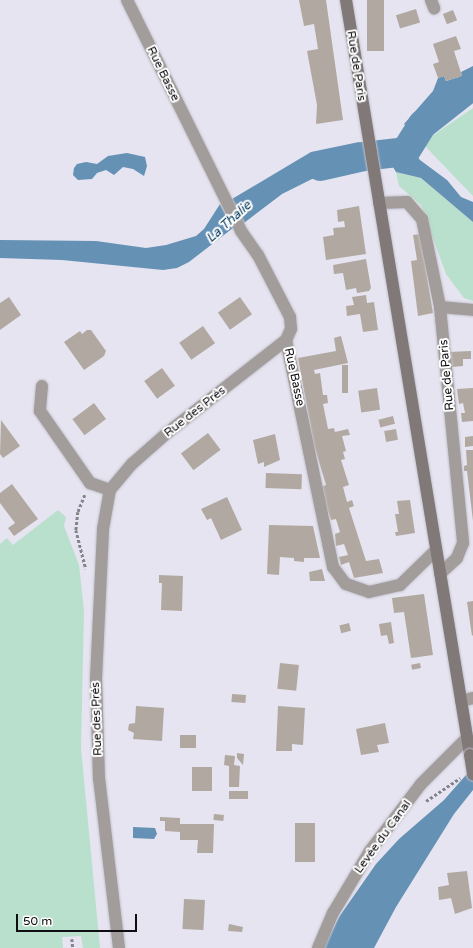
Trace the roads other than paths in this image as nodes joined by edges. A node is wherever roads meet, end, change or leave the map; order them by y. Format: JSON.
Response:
{"nodes":[{"id":1,"x":127,"y":0,"type":"edge"},
{"id":2,"x":346,"y":0,"type":"edge"},
{"id":3,"x":379,"y":203,"type":"junction"},
{"id":4,"x":440,"y":307,"type":"junction"},
{"id":5,"x":473,"y":310,"type":"edge"},
{"id":6,"x":286,"y":340,"type":"junction"},
{"id":7,"x":42,"y":386,"type":"dead end"},
{"id":8,"x":110,"y":490,"type":"junction"},
{"id":9,"x":436,"y":550,"type":"junction"},
{"id":10,"x":440,"y":574,"type":"junction"},
{"id":11,"x":473,"y":698,"type":"edge"},
{"id":12,"x":461,"y":701,"type":"junction"},
{"id":13,"x":467,"y":738,"type":"junction"},
{"id":14,"x":467,"y":776,"type":"edge"},
{"id":15,"x":119,"y":948,"type":"edge"},
{"id":16,"x":318,"y":948,"type":"edge"}],
"edges":[{"from":1,"to":6,"type":"street","name":"Rue Basse"},
{"from":2,"to":3,"type":"main road","name":"Rue de Paris"},
{"from":3,"to":4,"type":"street","name":"Rue de Paris"},
{"from":3,"to":9,"type":"main road","name":"Rue de Paris"},
{"from":4,"to":5,"type":"street"},
{"from":4,"to":10,"type":"street","name":"Rue de Paris"},
{"from":6,"to":8,"type":"street","name":"Rue des Prés"},
{"from":6,"to":9,"type":"street","name":"Rue Basse"},
{"from":7,"to":8,"type":"street"},
{"from":8,"to":15,"type":"street","name":"Rue des Prés"},
{"from":9,"to":10,"type":"main road","name":"Rue de Paris"},
{"from":10,"to":12,"type":"main road","name":"Rue de Paris"},
{"from":11,"to":12,"type":"street"},
{"from":12,"to":13,"type":"main road","name":"Rue de Paris"},
{"from":13,"to":14,"type":"main road","name":"Rue de Paris","bridge":true},
{"from":13,"to":16,"type":"street","name":"Levée du Canal"}]}
